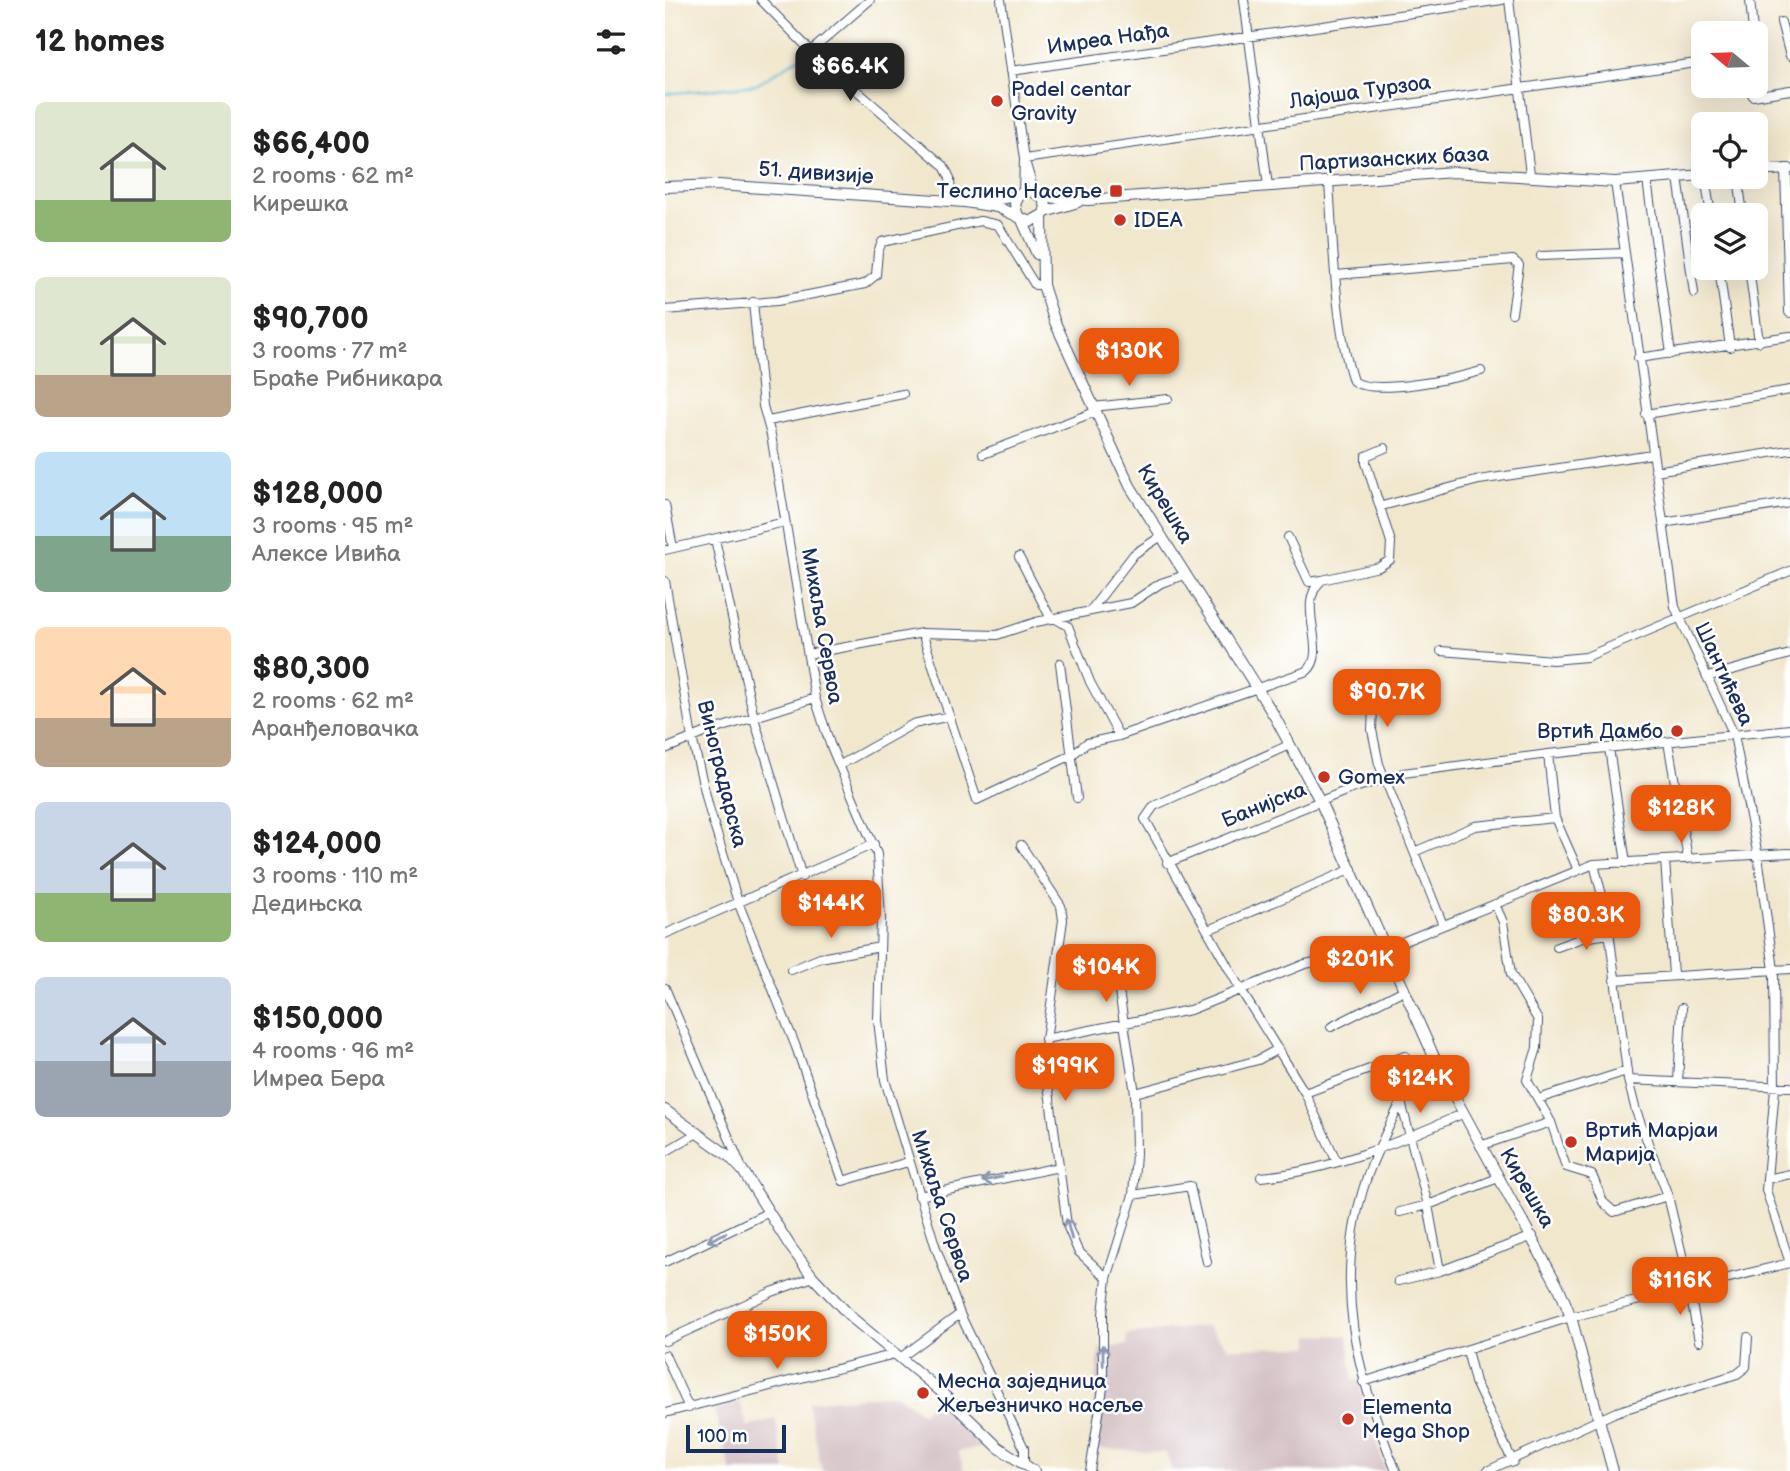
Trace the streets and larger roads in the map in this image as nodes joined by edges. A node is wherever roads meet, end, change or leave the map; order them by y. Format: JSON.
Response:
{"nodes":[{"id":1,"x":761,"y":0,"type":"edge"},
{"id":2,"x":870,"y":0,"type":"edge"},
{"id":3,"x":1001,"y":0,"type":"edge"},
{"id":4,"x":1244,"y":0,"type":"edge"},
{"id":5,"x":1502,"y":0,"type":"edge"},
{"id":6,"x":1509,"y":0,"type":"edge"},
{"id":7,"x":1750,"y":0,"type":"edge"},
{"id":8,"x":1753,"y":21,"type":"edge"},
{"id":9,"x":1781,"y":22,"type":"dead end"},
{"id":10,"x":1250,"y":37,"type":"junction"},
{"id":11,"x":811,"y":51,"type":"junction"},
{"id":12,"x":1790,"y":56,"type":"edge"},
{"id":13,"x":1691,"y":64,"type":"edge"},
{"id":14,"x":1011,"y":71,"type":"junction"},
{"id":15,"x":1521,"y":86,"type":"junction"},
{"id":16,"x":1790,"y":90,"type":"edge"},
{"id":17,"x":1768,"y":94,"type":"edge"},
{"id":18,"x":1262,"y":124,"type":"junction"},
{"id":19,"x":1024,"y":159,"type":"junction"},
{"id":20,"x":1788,"y":169,"type":"edge"},
{"id":21,"x":1768,"y":170,"type":"edge"},
{"id":22,"x":1530,"y":174,"type":"junction"},
{"id":23,"x":1691,"y":176,"type":"edge"},
{"id":24,"x":1678,"y":177,"type":"junction"},
{"id":25,"x":1647,"y":180,"type":"junction"},
{"id":26,"x":1329,"y":182,"type":"junction"},
{"id":27,"x":1615,"y":182,"type":"junction"},
{"id":28,"x":1268,"y":186,"type":"junction"},
{"id":29,"x":665,"y":187,"type":"edge"},
{"id":30,"x":1021,"y":194,"type":"junction"},
{"id":31,"x":1038,"y":194,"type":"junction"},
{"id":32,"x":1088,"y":200,"type":"junction"},
{"id":33,"x":951,"y":201,"type":"junction"},
{"id":34,"x":965,"y":202,"type":"junction"},
{"id":35,"x":1043,"y":214,"type":"junction"},
{"id":36,"x":1020,"y":218,"type":"junction"},
{"id":37,"x":1624,"y":254,"type":"junction"},
{"id":38,"x":1541,"y":256,"type":"dead end"},
{"id":39,"x":1042,"y":267,"type":"junction"},
{"id":40,"x":1336,"y":275,"type":"junction"},
{"id":41,"x":1721,"y":280,"type":"edge"},
{"id":42,"x":1751,"y":280,"type":"edge"},
{"id":43,"x":1043,"y":285,"type":"junction"},
{"id":44,"x":1694,"y":293,"type":"dead end"},
{"id":45,"x":753,"y":302,"type":"junction"},
{"id":46,"x":665,"y":310,"type":"edge"},
{"id":47,"x":1790,"y":312,"type":"edge"},
{"id":48,"x":1512,"y":313,"type":"dead end"},
{"id":49,"x":1790,"y":337,"type":"edge"},
{"id":50,"x":1759,"y":342,"type":"junction"},
{"id":51,"x":1730,"y":347,"type":"junction"},
{"id":52,"x":1671,"y":354,"type":"junction"},
{"id":53,"x":1638,"y":358,"type":"junction"},
{"id":54,"x":1481,"y":371,"type":"dead end"},
{"id":55,"x":1790,"y":390,"type":"edge"},
{"id":56,"x":903,"y":394,"type":"dead end"},
{"id":57,"x":1168,"y":399,"type":"dead end"},
{"id":58,"x":1094,"y":410,"type":"junction"},
{"id":59,"x":1646,"y":414,"type":"junction"},
{"id":60,"x":768,"y":421,"type":"junction"},
{"id":61,"x":1385,"y":448,"type":"dead end"},
{"id":62,"x":1790,"y":450,"type":"edge"},
{"id":63,"x":983,"y":454,"type":"dead end"},
{"id":64,"x":1652,"y":454,"type":"junction"},
{"id":65,"x":1655,"y":471,"type":"junction"},
{"id":66,"x":1790,"y":503,"type":"edge"},
{"id":67,"x":665,"y":506,"type":"edge"},
{"id":68,"x":1382,"y":506,"type":"junction"},
{"id":69,"x":785,"y":522,"type":"junction"},
{"id":70,"x":1663,"y":523,"type":"junction"},
{"id":71,"x":1160,"y":537,"type":"junction"},
{"id":72,"x":1288,"y":537,"type":"dead end"},
{"id":73,"x":715,"y":539,"type":"junction"},
{"id":74,"x":669,"y":549,"type":"edge"},
{"id":75,"x":1019,"y":557,"type":"dead end"},
{"id":76,"x":1790,"y":571,"type":"edge"},
{"id":77,"x":1185,"y":575,"type":"junction"},
{"id":78,"x":1322,"y":580,"type":"junction"},
{"id":79,"x":665,"y":581,"type":"edge"},
{"id":80,"x":1308,"y":582,"type":"junction"},
{"id":81,"x":1312,"y":592,"type":"junction"},
{"id":82,"x":1090,"y":611,"type":"junction"},
{"id":83,"x":1678,"y":617,"type":"junction"},
{"id":84,"x":1054,"y":619,"type":"junction"},
{"id":85,"x":922,"y":633,"type":"junction"},
{"id":86,"x":1441,"y":651,"type":"dead end"},
{"id":87,"x":808,"y":654,"type":"junction"},
{"id":88,"x":1790,"y":654,"type":"edge"},
{"id":89,"x":1060,"y":663,"type":"dead end"},
{"id":90,"x":1707,"y":677,"type":"junction"},
{"id":91,"x":1374,"y":684,"type":"dead end"},
{"id":92,"x":1257,"y":689,"type":"junction"},
{"id":93,"x":815,"y":698,"type":"junction"},
{"id":94,"x":950,"y":716,"type":"junction"},
{"id":95,"x":754,"y":718,"type":"junction"},
{"id":96,"x":1790,"y":729,"type":"edge"},
{"id":97,"x":1734,"y":735,"type":"junction"},
{"id":98,"x":1119,"y":736,"type":"junction"},
{"id":99,"x":692,"y":738,"type":"junction"},
{"id":100,"x":1668,"y":742,"type":"junction"},
{"id":101,"x":1289,"y":745,"type":"junction"},
{"id":102,"x":1609,"y":748,"type":"junction"},
{"id":103,"x":665,"y":749,"type":"edge"},
{"id":104,"x":1548,"y":754,"type":"junction"},
{"id":105,"x":1070,"y":756,"type":"junction"},
{"id":106,"x":840,"y":765,"type":"junction"},
{"id":107,"x":1385,"y":778,"type":"junction"},
{"id":108,"x":1077,"y":798,"type":"dead end"},
{"id":109,"x":1320,"y":801,"type":"junction"},
{"id":110,"x":1556,"y":818,"type":"junction"},
{"id":111,"x":874,"y":844,"type":"junction"},
{"id":112,"x":1021,"y":845,"type":"dead end"},
{"id":113,"x":1413,"y":852,"type":"junction"},
{"id":114,"x":1790,"y":853,"type":"edge"},
{"id":115,"x":1758,"y":856,"type":"junction"},
{"id":116,"x":1688,"y":859,"type":"junction"},
{"id":117,"x":1665,"y":860,"type":"junction"},
{"id":118,"x":1167,"y":863,"type":"junction"},
{"id":119,"x":1626,"y":863,"type":"junction"},
{"id":120,"x":1594,"y":864,"type":"junction"},
{"id":121,"x":1352,"y":869,"type":"junction"},
{"id":122,"x":1578,"y":870,"type":"junction"},
{"id":123,"x":802,"y":877,"type":"junction"},
{"id":124,"x":738,"y":902,"type":"junction"},
{"id":125,"x":1495,"y":904,"type":"junction"},
{"id":126,"x":1443,"y":925,"type":"junction"},
{"id":127,"x":1207,"y":930,"type":"junction"},
{"id":128,"x":665,"y":934,"type":"edge"},
{"id":129,"x":1609,"y":934,"type":"junction"},
{"id":130,"x":880,"y":947,"type":"junction"},
{"id":131,"x":1557,"y":947,"type":"dead end"},
{"id":132,"x":1385,"y":949,"type":"junction"},
{"id":133,"x":1790,"y":969,"type":"edge"},
{"id":134,"x":791,"y":970,"type":"dead end"},
{"id":135,"x":1774,"y":970,"type":"junction"},
{"id":136,"x":1673,"y":975,"type":"junction"},
{"id":137,"x":1117,"y":979,"type":"dead end"},
{"id":138,"x":1614,"y":979,"type":"junction"},
{"id":139,"x":665,"y":988,"type":"edge"},
{"id":140,"x":1402,"y":991,"type":"junction"},
{"id":141,"x":1242,"y":992,"type":"junction"},
{"id":142,"x":1682,"y":1008,"type":"dead end"},
{"id":143,"x":1123,"y":1025,"type":"junction"},
{"id":144,"x":1331,"y":1027,"type":"dead end"},
{"id":145,"x":1045,"y":1039,"type":"junction"},
{"id":146,"x":1278,"y":1049,"type":"junction"},
{"id":147,"x":1405,"y":1056,"type":"dead end"},
{"id":148,"x":1628,"y":1076,"type":"junction"},
{"id":149,"x":1678,"y":1082,"type":"junction"},
{"id":150,"x":1790,"y":1087,"type":"edge"},
{"id":151,"x":1775,"y":1089,"type":"junction"},
{"id":152,"x":1135,"y":1093,"type":"junction"},
{"id":153,"x":1305,"y":1093,"type":"junction"},
{"id":154,"x":1538,"y":1099,"type":"junction"},
{"id":155,"x":665,"y":1110,"type":"edge"},
{"id":156,"x":1462,"y":1114,"type":"junction"},
{"id":157,"x":1551,"y":1122,"type":"junction"},
{"id":158,"x":697,"y":1133,"type":"junction"},
{"id":159,"x":1412,"y":1136,"type":"junction"},
{"id":160,"x":1480,"y":1146,"type":"junction"},
{"id":161,"x":1380,"y":1147,"type":"junction"},
{"id":162,"x":665,"y":1152,"type":"edge"},
{"id":163,"x":908,"y":1162,"type":"junction"},
{"id":164,"x":1337,"y":1162,"type":"junction"},
{"id":165,"x":1059,"y":1167,"type":"junction"},
{"id":166,"x":743,"y":1171,"type":"junction"},
{"id":167,"x":1790,"y":1174,"type":"edge"},
{"id":168,"x":1261,"y":1177,"type":"dead end"},
{"id":169,"x":1498,"y":1178,"type":"junction"},
{"id":170,"x":1767,"y":1179,"type":"junction"},
{"id":171,"x":1133,"y":1195,"type":"junction"},
{"id":172,"x":919,"y":1196,"type":"junction"},
{"id":173,"x":1668,"y":1196,"type":"junction"},
{"id":174,"x":1428,"y":1205,"type":"junction"},
{"id":175,"x":769,"y":1212,"type":"junction"},
{"id":176,"x":1400,"y":1212,"type":"dead end"},
{"id":177,"x":1532,"y":1236,"type":"junction"},
{"id":178,"x":665,"y":1262,"type":"edge"},
{"id":179,"x":1207,"y":1262,"type":"dead end"},
{"id":180,"x":1790,"y":1263,"type":"edge"},
{"id":181,"x":1440,"y":1271,"type":"junction"},
{"id":182,"x":813,"y":1277,"type":"junction"},
{"id":183,"x":1107,"y":1278,"type":"junction"},
{"id":184,"x":1398,"y":1281,"type":"dead end"},
{"id":185,"x":1689,"y":1288,"type":"junction"},
{"id":186,"x":960,"y":1314,"type":"junction"},
{"id":187,"x":1571,"y":1317,"type":"junction"},
{"id":188,"x":1748,"y":1337,"type":"dead end"},
{"id":189,"x":665,"y":1341,"type":"edge"},
{"id":190,"x":1699,"y":1341,"type":"dead end"},
{"id":191,"x":1467,"y":1349,"type":"junction"},
{"id":192,"x":665,"y":1355,"type":"edge"},
{"id":193,"x":897,"y":1356,"type":"junction"},
{"id":194,"x":1363,"y":1382,"type":"junction"},
{"id":195,"x":689,"y":1408,"type":"junction"},
{"id":196,"x":665,"y":1413,"type":"edge"},
{"id":197,"x":1599,"y":1421,"type":"junction"},
{"id":198,"x":1512,"y":1460,"type":"junction"},
{"id":199,"x":1024,"y":1462,"type":"junction"},
{"id":200,"x":1034,"y":1471,"type":"edge"},
{"id":201,"x":1090,"y":1471,"type":"edge"},
{"id":202,"x":1396,"y":1471,"type":"edge"},
{"id":203,"x":1487,"y":1471,"type":"edge"},
{"id":204,"x":1613,"y":1471,"type":"edge"}],
"edges":[{"from":1,"to":11,"type":"street"},
{"from":2,"to":11,"type":"street"},
{"from":3,"to":14,"type":"street"},
{"from":4,"to":10,"type":"street"},
{"from":5,"to":10,"type":"street","name":"Имреа Нађа"},
{"from":6,"to":15,"type":"street"},
{"from":7,"to":8,"type":"street"},
{"from":9,"to":12,"type":"street"},
{"from":10,"to":14,"type":"street","name":"Имреа Нађа"},
{"from":10,"to":18,"type":"street"},
{"from":11,"to":33,"type":"street"},
{"from":13,"to":15,"type":"street","name":"Лајоша Турзоа"},
{"from":14,"to":19,"type":"street"},
{"from":15,"to":18,"type":"street","name":"Лајоша Турзоа"},
{"from":15,"to":22,"type":"street"},
{"from":16,"to":17,"type":"street"},
{"from":18,"to":19,"type":"street","name":"Лајоша Турзоа"},
{"from":18,"to":28,"type":"street"},
{"from":19,"to":30,"type":"street"},
{"from":19,"to":31,"type":"street"},
{"from":20,"to":21,"type":"street"},
{"from":20,"to":47,"type":"street"},
{"from":22,"to":26,"type":"street","name":"Партизанских база"},
{"from":22,"to":27,"type":"street","name":"Партизанских база"},
{"from":23,"to":24,"type":"street","name":"Партизанских база"},
{"from":24,"to":25,"type":"street","name":"Партизанских база"},
{"from":24,"to":44,"type":"street"},
{"from":25,"to":27,"type":"street","name":"Партизанских база"},
{"from":25,"to":52,"type":"street"},
{"from":26,"to":28,"type":"street","name":"Партизанских база"},
{"from":26,"to":40,"type":"street"},
{"from":27,"to":37,"type":"street","name":"Шантићева"},
{"from":28,"to":32,"type":"street","name":"Партизанских база"},
{"from":29,"to":33,"type":"street","name":"51. дивизије"},
{"from":30,"to":31,"type":"street"},
{"from":30,"to":34,"type":"street","name":"51. дивизије"},
{"from":30,"to":36,"type":"street"},
{"from":31,"to":32,"type":"street","name":"Партизанских база"},
{"from":31,"to":35,"type":"street"},
{"from":32,"to":35,"type":"street","name":"Партизанских база"},
{"from":33,"to":34,"type":"street","name":"51. дивизије"},
{"from":34,"to":36,"type":"street","name":"51. дивизије"},
{"from":35,"to":36,"type":"street"},
{"from":35,"to":39,"type":"street","name":"Кирешка"},
{"from":36,"to":39,"type":"street","name":"Кирешка"},
{"from":37,"to":38,"type":"street"},
{"from":37,"to":53,"type":"street","name":"Шантићева"},
{"from":39,"to":43,"type":"street","name":"Кирешка"},
{"from":40,"to":48,"type":"street"},
{"from":40,"to":54,"type":"street"},
{"from":41,"to":51,"type":"street"},
{"from":42,"to":50,"type":"street"},
{"from":43,"to":45,"type":"street"},
{"from":43,"to":58,"type":"street","name":"Кирешка"},
{"from":45,"to":46,"type":"street"},
{"from":45,"to":60,"type":"street","name":"Михаља Сервоа"},
{"from":49,"to":50,"type":"street"},
{"from":50,"to":51,"type":"street"},
{"from":51,"to":52,"type":"street"},
{"from":52,"to":53,"type":"street"},
{"from":53,"to":59,"type":"street","name":"Шантићева"},
{"from":55,"to":59,"type":"street"},
{"from":56,"to":60,"type":"street"},
{"from":57,"to":58,"type":"street"},
{"from":58,"to":63,"type":"street"},
{"from":58,"to":71,"type":"street","name":"Кирешка"},
{"from":59,"to":64,"type":"street","name":"Шантићева"},
{"from":60,"to":69,"type":"street","name":"Михаља Сервоа"},
{"from":61,"to":68,"type":"street"},
{"from":62,"to":65,"type":"street"},
{"from":64,"to":65,"type":"street","name":"Шантићева"},
{"from":64,"to":68,"type":"street"},
{"from":65,"to":70,"type":"street","name":"Шантићева"},
{"from":66,"to":70,"type":"street"},
{"from":67,"to":74,"type":"street"},
{"from":68,"to":78,"type":"street"},
{"from":69,"to":73,"type":"street"},
{"from":69,"to":87,"type":"street","name":"Михаља Сервоа"},
{"from":70,"to":83,"type":"street","name":"Шантићева"},
{"from":71,"to":77,"type":"street","name":"Кирешка"},
{"from":71,"to":82,"type":"street"},
{"from":72,"to":80,"type":"street"},
{"from":73,"to":74,"type":"street"},
{"from":73,"to":95,"type":"street"},
{"from":75,"to":84,"type":"street"},
{"from":76,"to":83,"type":"street"},
{"from":77,"to":82,"type":"street"},
{"from":77,"to":92,"type":"street","name":"Кирешка"},
{"from":78,"to":80,"type":"street"},
{"from":78,"to":81,"type":"street"},
{"from":79,"to":99,"type":"street","name":"Виноградарска"},
{"from":80,"to":81,"type":"street"},
{"from":81,"to":92,"type":"street"},
{"from":82,"to":84,"type":"street"},
{"from":83,"to":86,"type":"street"},
{"from":83,"to":90,"type":"street","name":"Шантићева"},
{"from":84,"to":85,"type":"street"},
{"from":84,"to":98,"type":"street"},
{"from":85,"to":87,"type":"street"},
{"from":85,"to":94,"type":"street"},
{"from":87,"to":93,"type":"street","name":"Михаља Сервоа"},
{"from":88,"to":90,"type":"street"},
{"from":89,"to":105,"type":"street"},
{"from":90,"to":97,"type":"street","name":"Шантићева"},
{"from":91,"to":107,"type":"street"},
{"from":92,"to":98,"type":"street"},
{"from":92,"to":101,"type":"street","name":"Кирешка"},
{"from":93,"to":95,"type":"street"},
{"from":93,"to":106,"type":"street","name":"Михаља Сервоа"},
{"from":94,"to":105,"type":"street"},
{"from":94,"to":106,"type":"street"},
{"from":95,"to":99,"type":"street"},
{"from":95,"to":123,"type":"street"},
{"from":96,"to":97,"type":"street","name":"Банијска"},
{"from":97,"to":100,"type":"street","name":"Банијска"},
{"from":97,"to":115,"type":"street","name":"Шантићева"},
{"from":98,"to":105,"type":"street"},
{"from":99,"to":103,"type":"street"},
{"from":99,"to":124,"type":"street","name":"Виноградарска"},
{"from":100,"to":102,"type":"street","name":"Банијска"},
{"from":100,"to":116,"type":"street"},
{"from":101,"to":109,"type":"street","name":"Кирешка"},
{"from":101,"to":118,"type":"street"},
{"from":102,"to":104,"type":"street","name":"Банијска"},
{"from":102,"to":119,"type":"street"},
{"from":104,"to":107,"type":"street","name":"Банијска"},
{"from":104,"to":110,"type":"street"},
{"from":105,"to":108,"type":"street"},
{"from":106,"to":111,"type":"street","name":"Михаља Сервоа"},
{"from":107,"to":109,"type":"street","name":"Банијска"},
{"from":107,"to":113,"type":"street"},
{"from":109,"to":118,"type":"street","name":"Банијска"},
{"from":109,"to":121,"type":"street","name":"Кирешка"},
{"from":110,"to":113,"type":"street"},
{"from":110,"to":122,"type":"street"},
{"from":111,"to":123,"type":"street"},
{"from":111,"to":130,"type":"street","name":"Михаља Сервоа"},
{"from":112,"to":145,"type":"street"},
{"from":113,"to":126,"type":"street"},
{"from":114,"to":115,"type":"street"},
{"from":115,"to":116,"type":"street"},
{"from":115,"to":135,"type":"street","name":"Шантићева"},
{"from":116,"to":117,"type":"street"},
{"from":117,"to":119,"type":"street"},
{"from":117,"to":136,"type":"street"},
{"from":118,"to":127,"type":"street"},
{"from":119,"to":120,"type":"street"},
{"from":120,"to":122,"type":"street"},
{"from":120,"to":129,"type":"street"},
{"from":121,"to":127,"type":"street"},
{"from":121,"to":132,"type":"street","name":"Кирешка"},
{"from":122,"to":125,"type":"street"},
{"from":123,"to":124,"type":"street"},
{"from":124,"to":128,"type":"street"},
{"from":124,"to":163,"type":"street","name":"Виноградарска"},
{"from":125,"to":126,"type":"street"},
{"from":125,"to":154,"type":"street"},
{"from":126,"to":132,"type":"street"},
{"from":127,"to":141,"type":"street"},
{"from":129,"to":131,"type":"street"},
{"from":129,"to":138,"type":"street"},
{"from":130,"to":134,"type":"street"},
{"from":130,"to":163,"type":"street","name":"Михаља Сервоа"},
{"from":132,"to":140,"type":"street","name":"Кирешка"},
{"from":132,"to":141,"type":"street"},
{"from":133,"to":135,"type":"street"},
{"from":135,"to":136,"type":"street"},
{"from":135,"to":151,"type":"street","name":"Шантићева"},
{"from":136,"to":138,"type":"street"},
{"from":137,"to":143,"type":"street"},
{"from":138,"to":148,"type":"street"},
{"from":139,"to":166,"type":"street"},
{"from":140,"to":144,"type":"street"},
{"from":140,"to":156,"type":"street","name":"Кирешка"},
{"from":141,"to":143,"type":"street"},
{"from":141,"to":146,"type":"street"},
{"from":142,"to":149,"type":"street"},
{"from":143,"to":145,"type":"street"},
{"from":143,"to":152,"type":"street"},
{"from":145,"to":165,"type":"street"},
{"from":146,"to":152,"type":"street"},
{"from":146,"to":153,"type":"street"},
{"from":147,"to":153,"type":"street"},
{"from":148,"to":149,"type":"street"},
{"from":148,"to":154,"type":"street"},
{"from":148,"to":173,"type":"street"},
{"from":149,"to":151,"type":"street"},
{"from":150,"to":151,"type":"street"},
{"from":151,"to":170,"type":"street","name":"Шантићева"},
{"from":152,"to":171,"type":"street"},
{"from":153,"to":164,"type":"street"},
{"from":154,"to":157,"type":"street"},
{"from":155,"to":158,"type":"street"},
{"from":156,"to":159,"type":"street"},
{"from":156,"to":160,"type":"street","name":"Кирешка"},
{"from":157,"to":160,"type":"street"},
{"from":157,"to":173,"type":"street"},
{"from":158,"to":162,"type":"street"},
{"from":158,"to":166,"type":"street"},
{"from":159,"to":161,"type":"street"},
{"from":159,"to":161,"type":"street"},
{"from":159,"to":174,"type":"street"},
{"from":160,"to":169,"type":"street","name":"Кирешка"},
{"from":161,"to":164,"type":"street"},
{"from":161,"to":194,"type":"street"},
{"from":163,"to":172,"type":"street","name":"Михаља Сервоа"},
{"from":164,"to":168,"type":"street"},
{"from":165,"to":172,"type":"street","one_way":true},
{"from":183,"to":165,"type":"street","one_way":true},
{"from":166,"to":175,"type":"street"},
{"from":167,"to":170,"type":"street"},
{"from":169,"to":174,"type":"street"},
{"from":169,"to":177,"type":"street","name":"Кирешка"},
{"from":170,"to":180,"type":"street","name":"Шантићева"},
{"from":171,"to":179,"type":"street"},
{"from":171,"to":183,"type":"street"},
{"from":172,"to":186,"type":"street","name":"Михаља Сервоа"},
{"from":173,"to":185,"type":"street"},
{"from":174,"to":176,"type":"street"},
{"from":174,"to":181,"type":"street"},
{"from":175,"to":178,"type":"street","one_way":true},
{"from":175,"to":182,"type":"street"},
{"from":177,"to":181,"type":"street"},
{"from":177,"to":187,"type":"street","name":"Кирешка"},
{"from":180,"to":185,"type":"street"},
{"from":181,"to":184,"type":"street"},
{"from":182,"to":189,"type":"street"},
{"from":182,"to":193,"type":"street"},
{"from":201,"to":183,"type":"street","one_way":true},
{"from":185,"to":187,"type":"street"},
{"from":185,"to":190,"type":"street"},
{"from":186,"to":193,"type":"street"},
{"from":186,"to":199,"type":"street","name":"Михаља Сервоа"},
{"from":187,"to":191,"type":"street"},
{"from":187,"to":197,"type":"street","name":"Кирешка"},
{"from":188,"to":197,"type":"street"},
{"from":191,"to":194,"type":"street"},
{"from":191,"to":198,"type":"street"},
{"from":192,"to":195,"type":"street"},
{"from":193,"to":195,"type":"street"},
{"from":193,"to":199,"type":"street"},
{"from":194,"to":202,"type":"street"},
{"from":195,"to":196,"type":"street"},
{"from":197,"to":198,"type":"street"},
{"from":197,"to":204,"type":"street","name":"Кирешка"},
{"from":198,"to":203,"type":"street"},
{"from":199,"to":200,"type":"street"}]}
